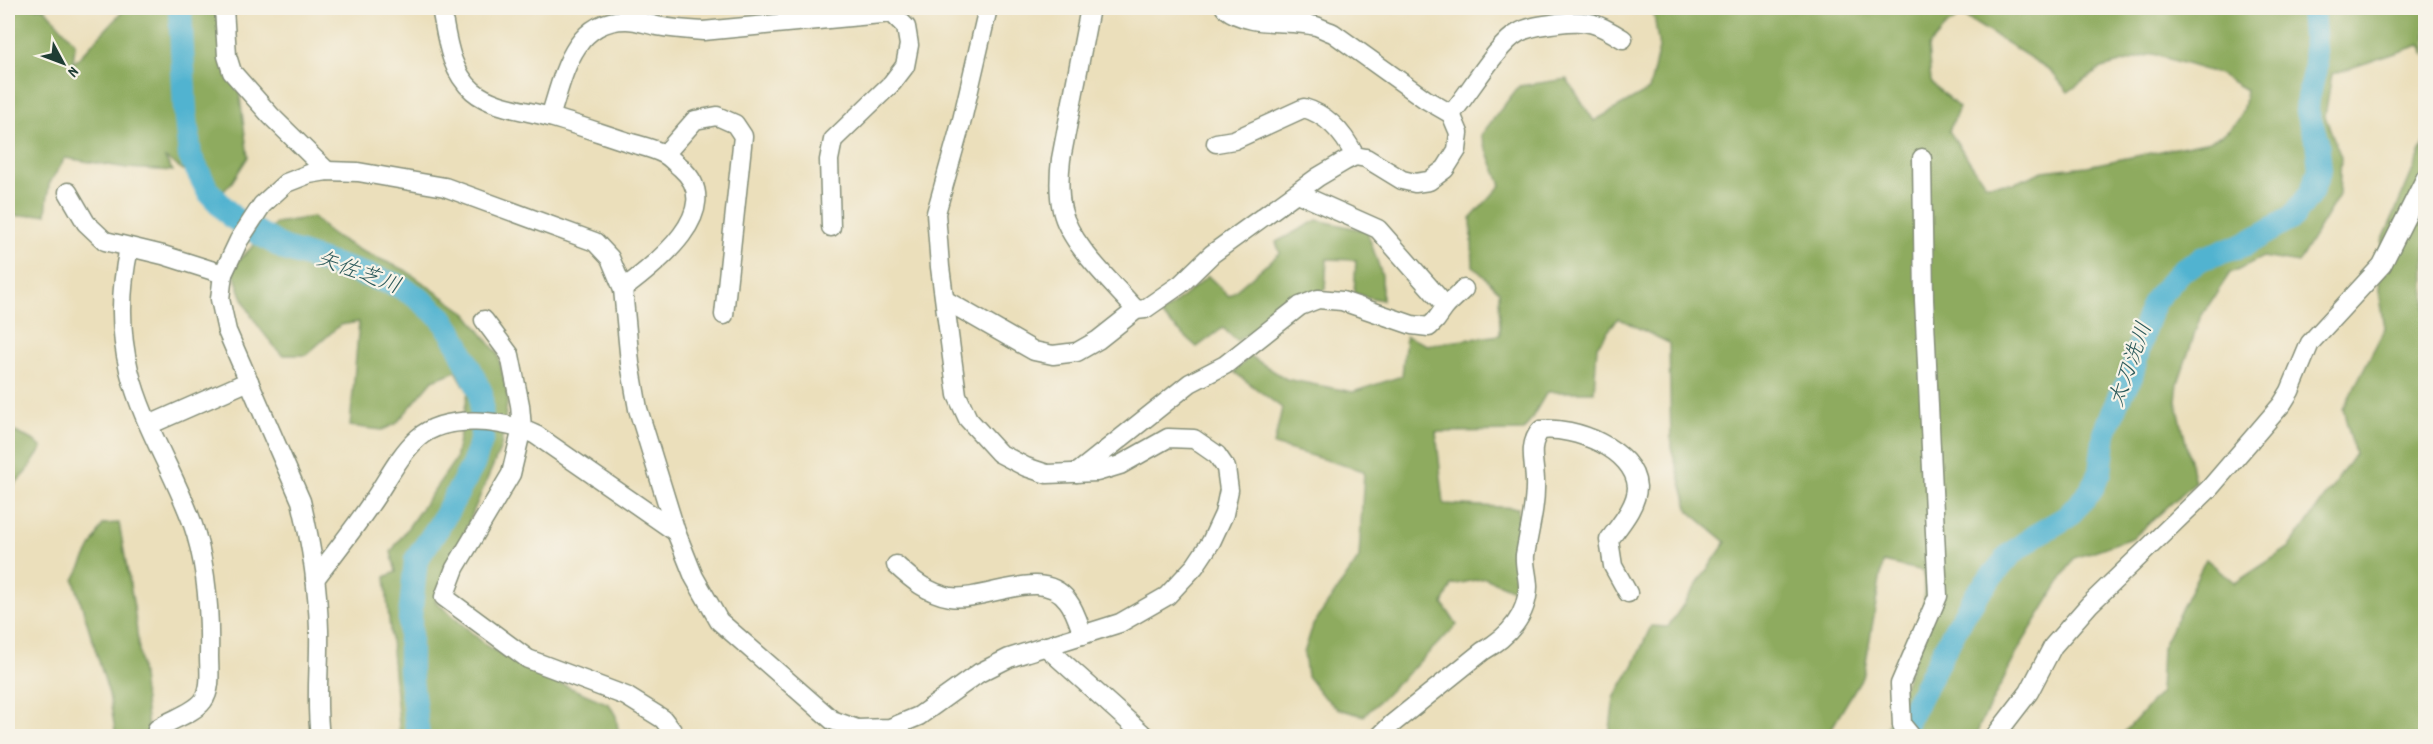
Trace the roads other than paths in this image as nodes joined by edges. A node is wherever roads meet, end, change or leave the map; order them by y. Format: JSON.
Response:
{"nodes":[{"id":1,"x":224,"y":8,"type":"edge"},
{"id":2,"x":441,"y":8,"type":"edge"},
{"id":3,"x":988,"y":8,"type":"edge"},
{"id":4,"x":1090,"y":8,"type":"edge"},
{"id":5,"x":1225,"y":8,"type":"edge"},
{"id":6,"x":1623,"y":39,"type":"dead end"},
{"id":7,"x":1451,"y":114,"type":"junction"},
{"id":8,"x":550,"y":117,"type":"junction"},
{"id":9,"x":1216,"y":143,"type":"dead end"},
{"id":10,"x":665,"y":154,"type":"junction"},
{"id":11,"x":1355,"y":156,"type":"junction"},
{"id":12,"x":1922,"y":158,"type":"dead end"},
{"id":13,"x":327,"y":171,"type":"junction"},
{"id":14,"x":2426,"y":177,"type":"edge"},
{"id":15,"x":68,"y":192,"type":"dead end"},
{"id":16,"x":1297,"y":193,"type":"junction"},
{"id":17,"x":831,"y":226,"type":"dead end"},
{"id":18,"x":129,"y":248,"type":"junction"},
{"id":19,"x":223,"y":274,"type":"junction"},
{"id":20,"x":623,"y":289,"type":"junction"},
{"id":21,"x":1464,"y":289,"type":"dead end"},
{"id":22,"x":945,"y":300,"type":"junction"},
{"id":23,"x":1446,"y":306,"type":"junction"},
{"id":24,"x":1136,"y":310,"type":"junction"},
{"id":25,"x":724,"y":315,"type":"dead end"},
{"id":26,"x":483,"y":320,"type":"dead end"},
{"id":27,"x":249,"y":381,"type":"junction"},
{"id":28,"x":149,"y":425,"type":"junction"},
{"id":29,"x":522,"y":428,"type":"junction"},
{"id":30,"x":1077,"y":473,"type":"junction"},
{"id":31,"x":676,"y":532,"type":"junction"},
{"id":32,"x":896,"y":565,"type":"dead end"},
{"id":33,"x":315,"y":579,"type":"junction"},
{"id":34,"x":1628,"y":593,"type":"dead end"},
{"id":35,"x":1083,"y":635,"type":"junction"},
{"id":36,"x":1045,"y":646,"type":"junction"},
{"id":37,"x":156,"y":736,"type":"edge"},
{"id":38,"x":321,"y":736,"type":"edge"},
{"id":39,"x":676,"y":736,"type":"edge"},
{"id":40,"x":1145,"y":736,"type":"edge"},
{"id":41,"x":1380,"y":736,"type":"edge"},
{"id":42,"x":1911,"y":736,"type":"edge"},
{"id":43,"x":1995,"y":736,"type":"edge"}],
"edges":[{"from":1,"to":13,"type":"street"},
{"from":2,"to":8,"type":"street"},
{"from":3,"to":22,"type":"street"},
{"from":4,"to":24,"type":"street"},
{"from":5,"to":7,"type":"street"},
{"from":6,"to":7,"type":"street"},
{"from":7,"to":11,"type":"street"},
{"from":8,"to":10,"type":"street"},
{"from":8,"to":17,"type":"street"},
{"from":9,"to":11,"type":"street"},
{"from":10,"to":20,"type":"street"},
{"from":10,"to":25,"type":"street"},
{"from":11,"to":16,"type":"street"},
{"from":12,"to":42,"type":"street"},
{"from":13,"to":19,"type":"street"},
{"from":13,"to":20,"type":"street"},
{"from":14,"to":43,"type":"street"},
{"from":15,"to":18,"type":"street"},
{"from":16,"to":23,"type":"street"},
{"from":16,"to":24,"type":"street"},
{"from":18,"to":19,"type":"street"},
{"from":18,"to":28,"type":"street"},
{"from":19,"to":27,"type":"street"},
{"from":20,"to":31,"type":"street"},
{"from":21,"to":23,"type":"street"},
{"from":22,"to":24,"type":"street"},
{"from":22,"to":30,"type":"street"},
{"from":23,"to":30,"type":"street"},
{"from":26,"to":29,"type":"street"},
{"from":27,"to":28,"type":"street"},
{"from":27,"to":33,"type":"street"},
{"from":28,"to":37,"type":"street"},
{"from":29,"to":31,"type":"street"},
{"from":29,"to":33,"type":"street"},
{"from":29,"to":39,"type":"street"},
{"from":30,"to":35,"type":"street"},
{"from":31,"to":36,"type":"street"},
{"from":32,"to":35,"type":"street"},
{"from":33,"to":38,"type":"street"},
{"from":34,"to":41,"type":"street"},
{"from":35,"to":36,"type":"street"},
{"from":36,"to":40,"type":"street"}]}
